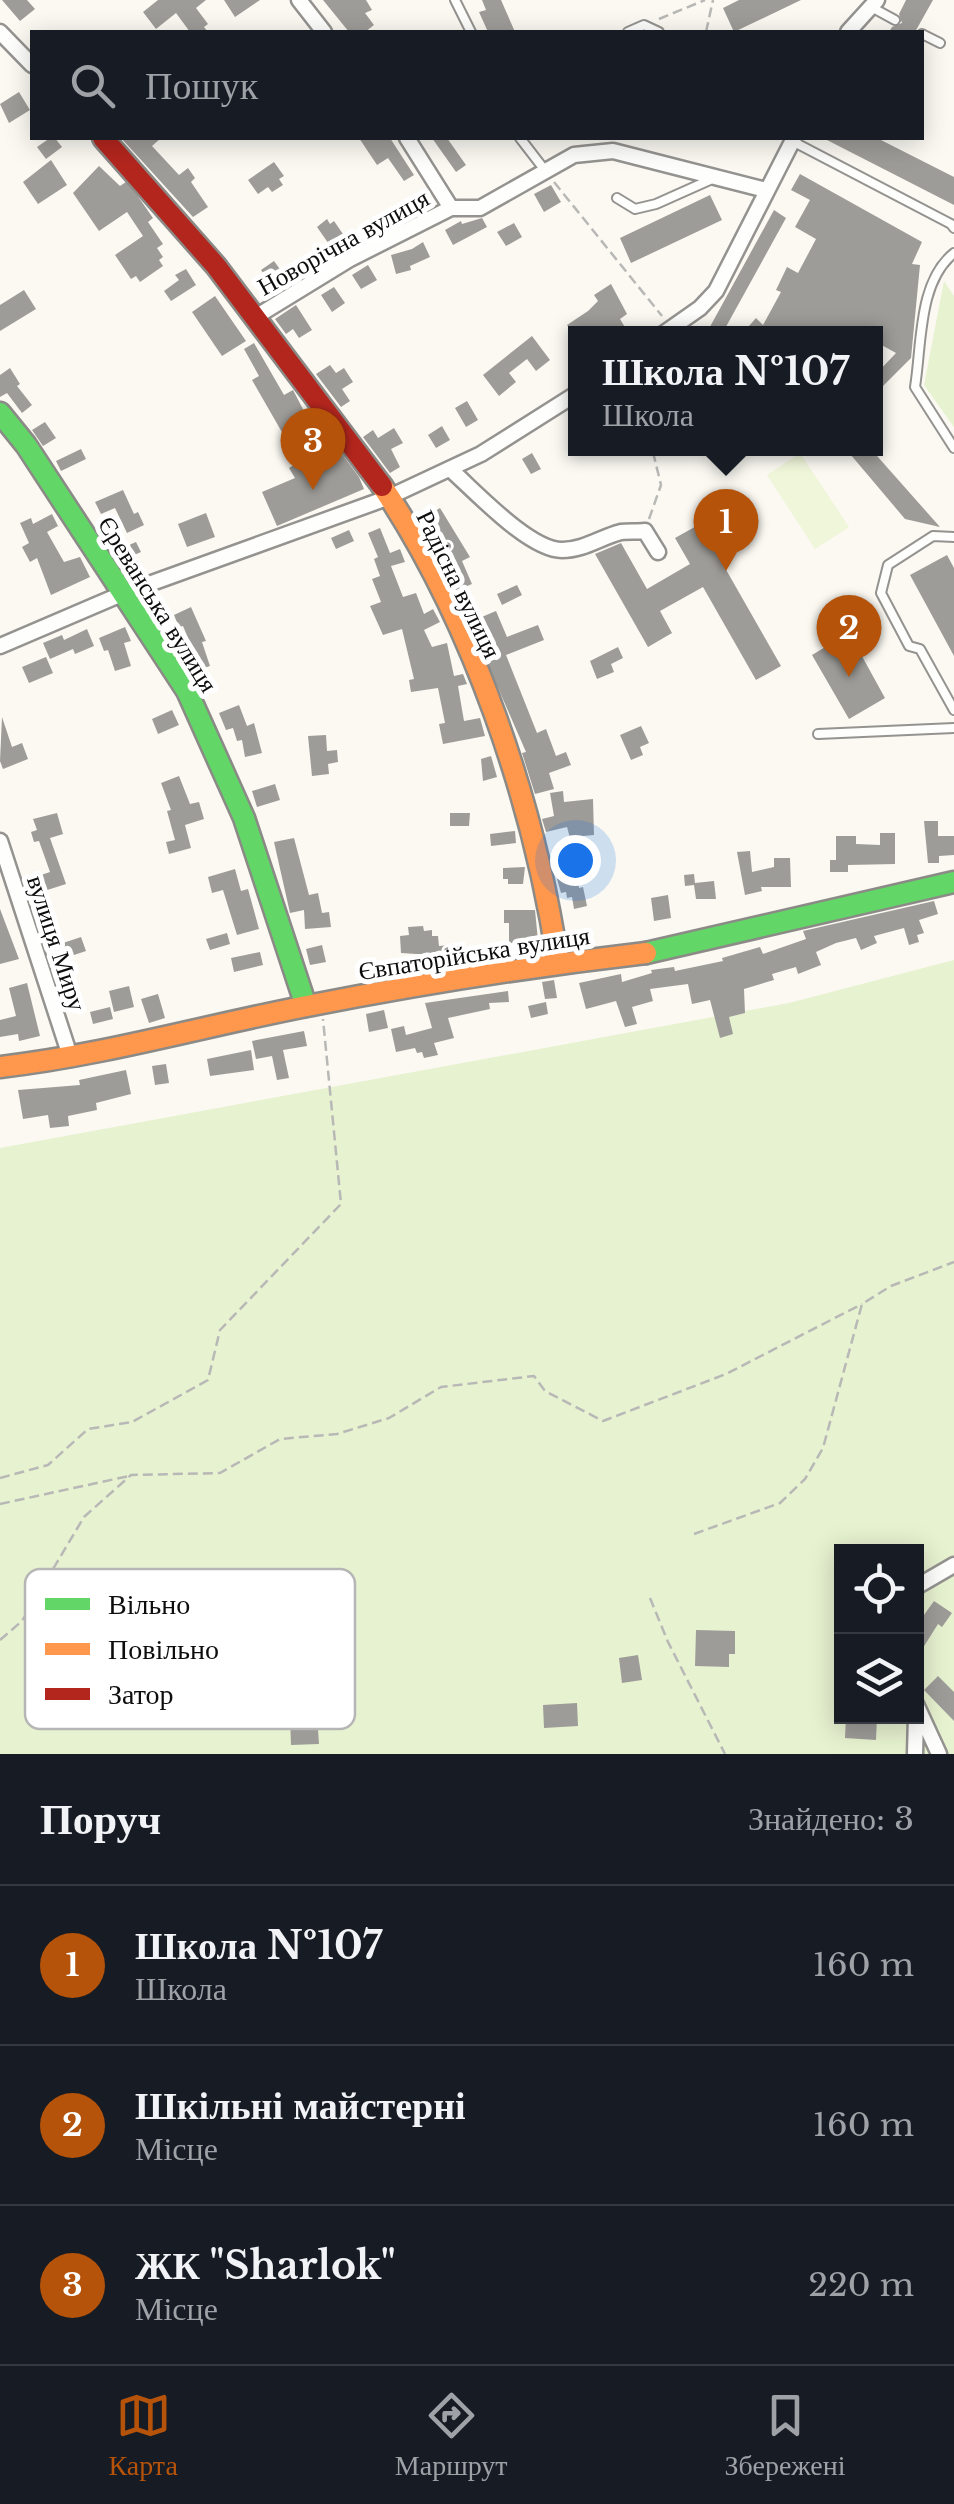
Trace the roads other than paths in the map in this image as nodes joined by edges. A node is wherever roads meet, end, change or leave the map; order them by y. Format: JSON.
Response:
{"nodes":[{"id":1,"x":299,"y":0,"type":"edge"},
{"id":2,"x":456,"y":0,"type":"edge"},
{"id":3,"x":875,"y":4,"type":"edge"},
{"id":4,"x":896,"y":20,"type":"dead end"},
{"id":5,"x":322,"y":30,"type":"edge"},
{"id":6,"x":469,"y":30,"type":"edge"},
{"id":7,"x":850,"y":30,"type":"edge"},
{"id":8,"x":0,"y":32,"type":"edge"},
{"id":9,"x":924,"y":36,"type":"edge"},
{"id":10,"x":940,"y":44,"type":"dead end"},
{"id":11,"x":30,"y":63,"type":"edge"},
{"id":12,"x":105,"y":140,"type":"edge"},
{"id":13,"x":408,"y":140,"type":"edge"},
{"id":14,"x":522,"y":140,"type":"edge"},
{"id":15,"x":792,"y":140,"type":"edge"},
{"id":16,"x":795,"y":140,"type":"edge"},
{"id":17,"x":547,"y":173,"type":"junction"},
{"id":18,"x":716,"y":177,"type":"junction"},
{"id":19,"x":766,"y":190,"type":"junction"},
{"id":20,"x":617,"y":198,"type":"dead end"},
{"id":21,"x":452,"y":208,"type":"junction"},
{"id":22,"x":953,"y":225,"type":"edge"},
{"id":23,"x":954,"y":253,"type":"edge"},
{"id":24,"x":257,"y":316,"type":"junction"},
{"id":25,"x":674,"y":326,"type":"edge"},
{"id":26,"x":568,"y":399,"type":"edge"},
{"id":27,"x":0,"y":413,"type":"edge"},
{"id":28,"x":954,"y":448,"type":"edge"},
{"id":29,"x":450,"y":469,"type":"junction"},
{"id":30,"x":387,"y":498,"type":"junction"},
{"id":31,"x":954,"y":537,"type":"edge"},
{"id":32,"x":658,"y":552,"type":"dead end"},
{"id":33,"x":124,"y":592,"type":"junction"},
{"id":34,"x":0,"y":646,"type":"edge"},
{"id":35,"x":954,"y":710,"type":"edge"},
{"id":36,"x":954,"y":728,"type":"edge"},
{"id":37,"x":818,"y":734,"type":"dead end"},
{"id":38,"x":0,"y":841,"type":"edge"},
{"id":39,"x":954,"y":882,"type":"edge"},
{"id":40,"x":558,"y":962,"type":"junction"},
{"id":41,"x":313,"y":1004,"type":"junction"},
{"id":42,"x":71,"y":1058,"type":"junction"},
{"id":43,"x":0,"y":1068,"type":"edge"},
{"id":44,"x":954,"y":1565,"type":"edge"},
{"id":45,"x":924,"y":1582,"type":"edge"},
{"id":46,"x":924,"y":1721,"type":"edge"},
{"id":47,"x":916,"y":1724,"type":"edge"},
{"id":48,"x":915,"y":1754,"type":"edge"},
{"id":49,"x":940,"y":1754,"type":"edge"}],
"edges":[{"from":1,"to":5,"type":"street"},
{"from":2,"to":6,"type":"lane"},
{"from":3,"to":4,"type":"lane"},
{"from":3,"to":7,"type":"street"},
{"from":8,"to":11,"type":"street"},
{"from":9,"to":10,"type":"lane"},
{"from":12,"to":24,"type":"street","name":"Радісна вулиця"},
{"from":13,"to":21,"type":"street","name":"Новорічна вулиця"},
{"from":14,"to":17,"type":"lane"},
{"from":15,"to":19,"type":"street"},
{"from":16,"to":22,"type":"lane"},
{"from":17,"to":18,"type":"street","name":"Новорічна вулиця"},
{"from":17,"to":21,"type":"street","name":"Новорічна вулиця"},
{"from":18,"to":19,"type":"street","name":"Новорічна вулиця"},
{"from":18,"to":20,"type":"lane"},
{"from":19,"to":25,"type":"street"},
{"from":21,"to":24,"type":"street","name":"Новорічна вулиця"},
{"from":23,"to":28,"type":"lane"},
{"from":24,"to":30,"type":"street","name":"Радісна вулиця"},
{"from":26,"to":29,"type":"street"},
{"from":27,"to":33,"type":"street","name":"Єреванська вулиця"},
{"from":29,"to":30,"type":"street"},
{"from":29,"to":32,"type":"street"},
{"from":30,"to":33,"type":"street"},
{"from":30,"to":40,"type":"street","name":"Радісна вулиця"},
{"from":31,"to":35,"type":"lane"},
{"from":33,"to":34,"type":"street"},
{"from":33,"to":41,"type":"street","name":"Єреванська вулиця"},
{"from":36,"to":37,"type":"lane"},
{"from":38,"to":42,"type":"street","name":"вулиця Миру"},
{"from":39,"to":40,"type":"street","name":"Євпаторійська вулиця"},
{"from":40,"to":41,"type":"street","name":"Євпаторійська вулиця"},
{"from":41,"to":42,"type":"street","name":"Євпаторійська вулиця"},
{"from":42,"to":43,"type":"street","name":"Євпаторійська вулиця"},
{"from":44,"to":45,"type":"street"},
{"from":46,"to":49,"type":"street"},
{"from":47,"to":48,"type":"street"}]}
